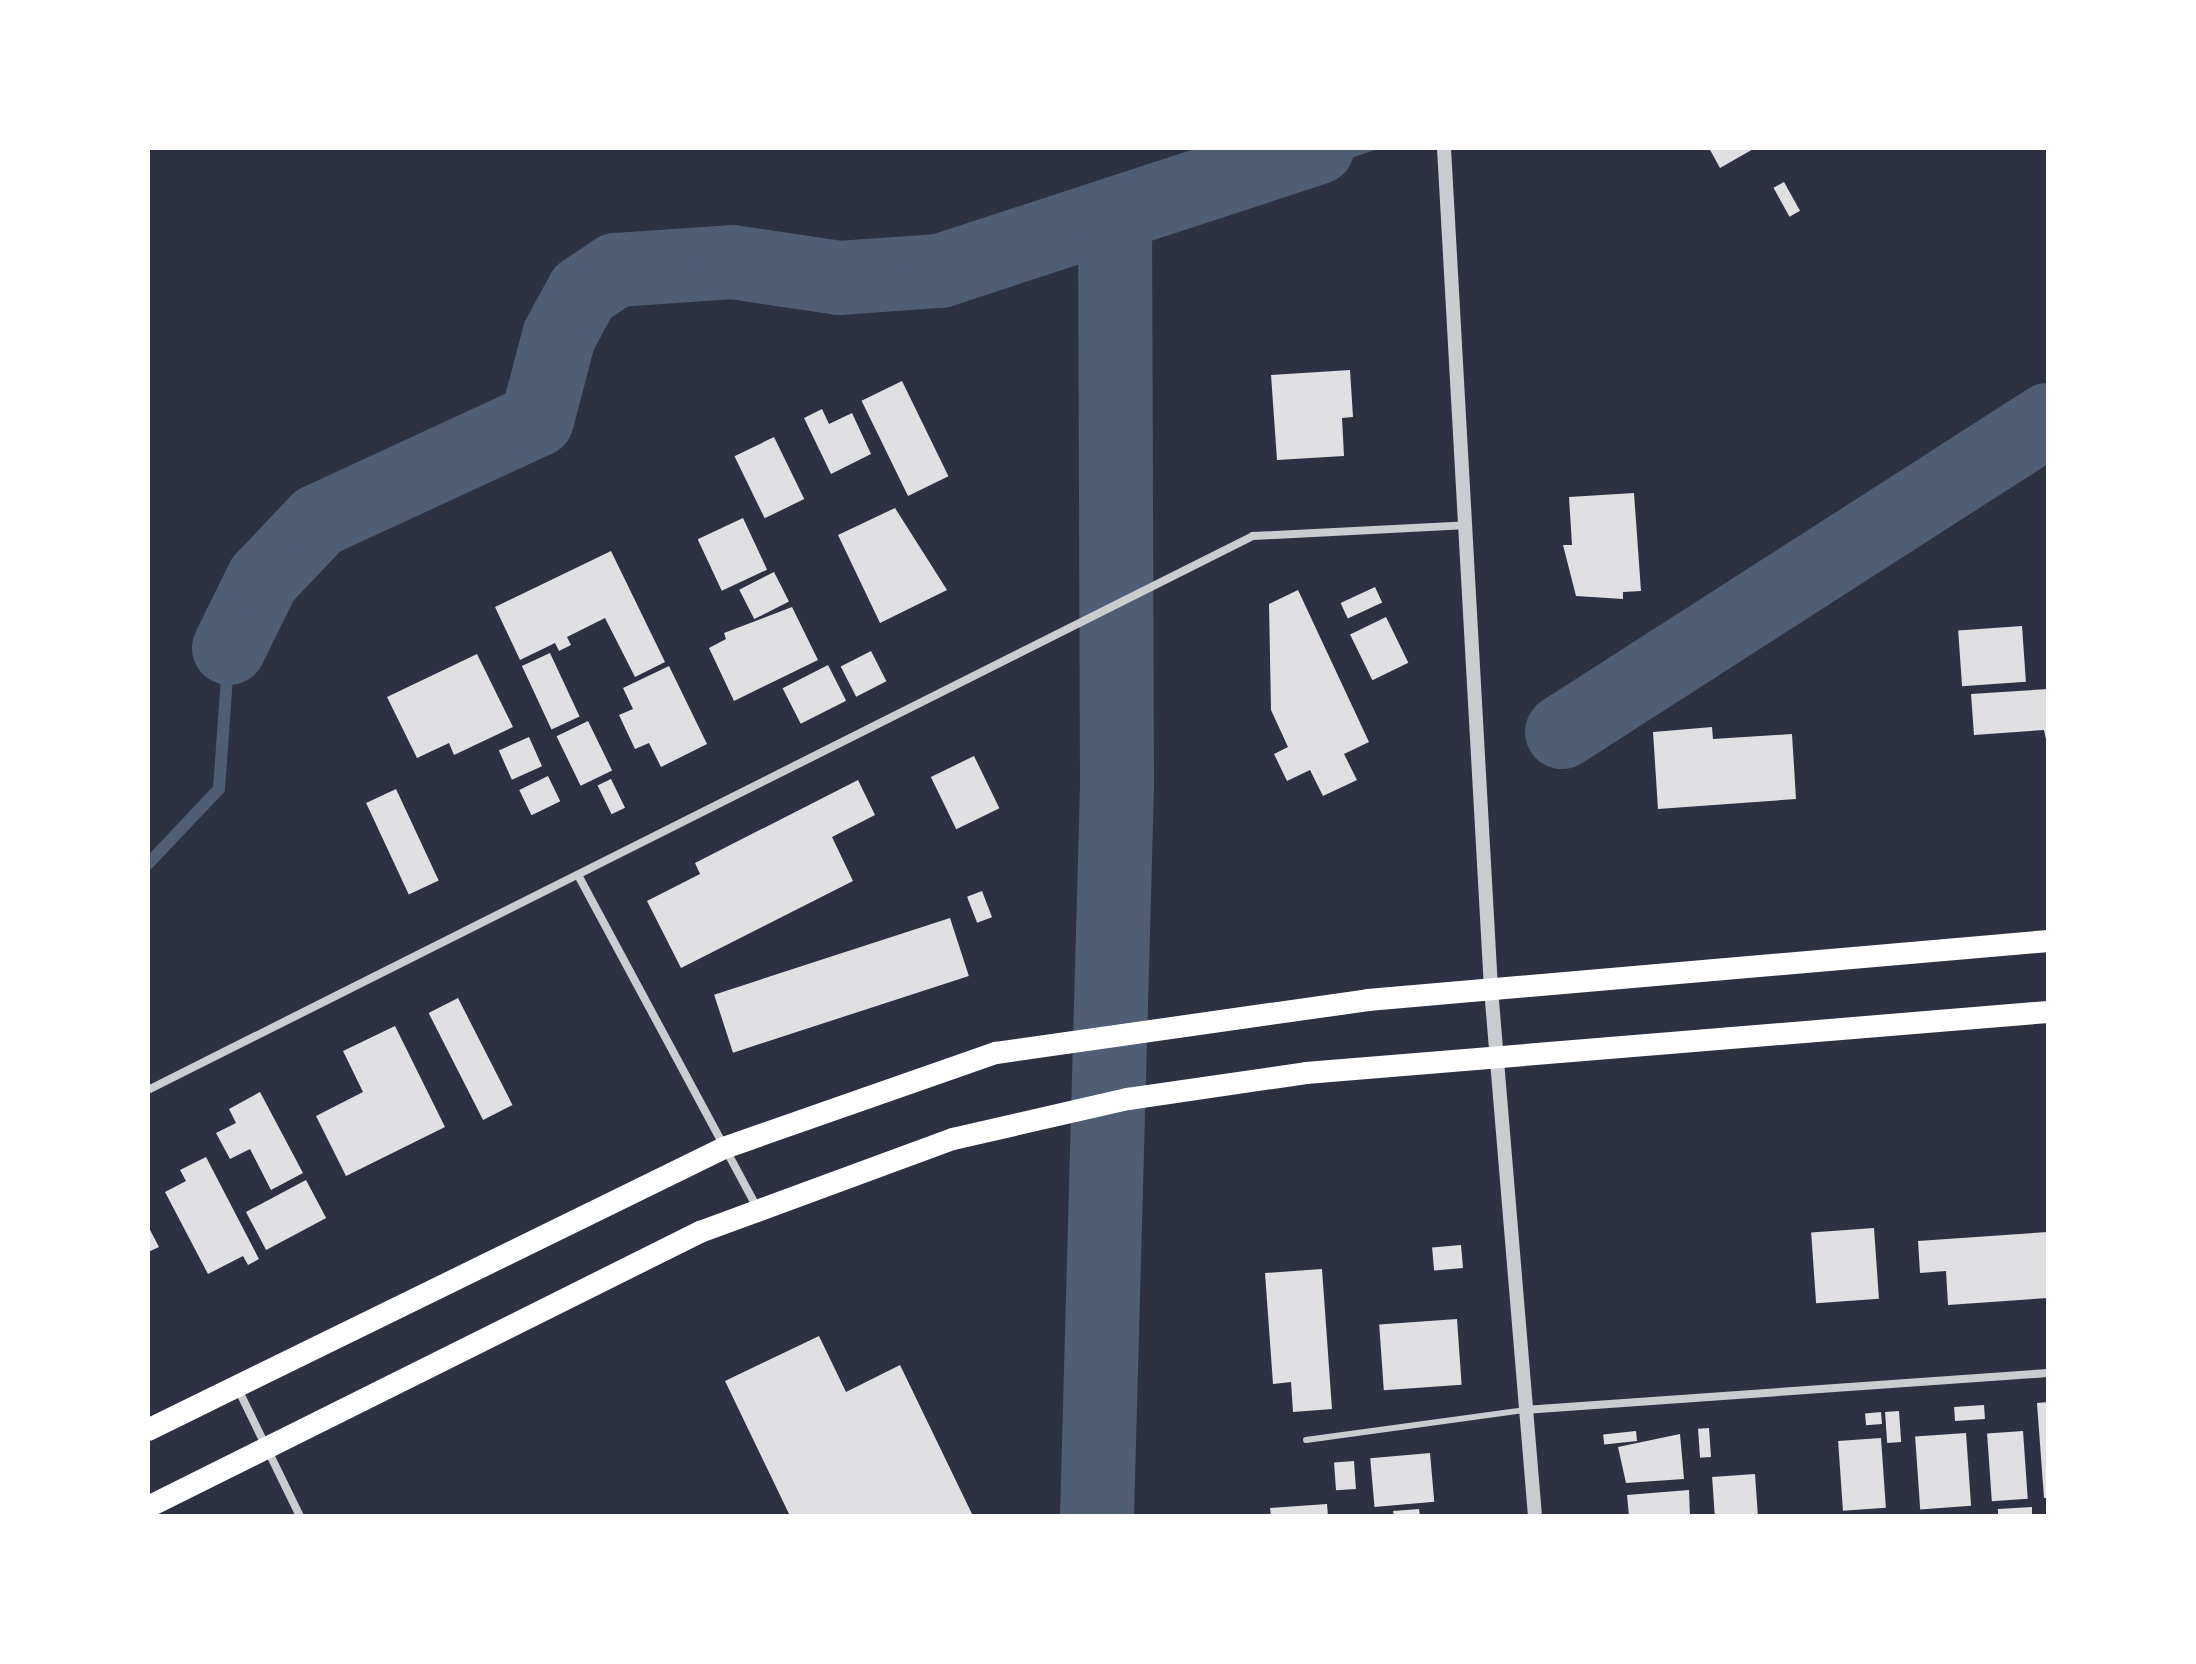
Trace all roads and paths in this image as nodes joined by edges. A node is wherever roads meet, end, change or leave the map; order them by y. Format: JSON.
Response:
{"nodes":[{"id":1,"x":1444,"y":148,"type":"edge"},
{"id":2,"x":1468,"y":525,"type":"junction"},
{"id":3,"x":578,"y":875,"type":"junction"},
{"id":4,"x":2048,"y":941,"type":"edge"},
{"id":5,"x":1491,"y":989,"type":"junction"},
{"id":6,"x":2048,"y":1012,"type":"edge"},
{"id":7,"x":1495,"y":1056,"type":"junction"},
{"id":8,"x":148,"y":1090,"type":"edge"},
{"id":9,"x":724,"y":1148,"type":"junction"},
{"id":10,"x":757,"y":1209,"type":"junction"},
{"id":11,"x":2048,"y":1373,"type":"edge"},
{"id":12,"x":236,"y":1386,"type":"junction"},
{"id":13,"x":1524,"y":1410,"type":"junction"},
{"id":14,"x":148,"y":1430,"type":"edge"},
{"id":15,"x":1306,"y":1440,"type":"dead end"},
{"id":16,"x":265,"y":1447,"type":"junction"},
{"id":17,"x":148,"y":1507,"type":"edge"},
{"id":18,"x":300,"y":1516,"type":"edge"},
{"id":19,"x":1535,"y":1516,"type":"edge"}],
"edges":[{"from":1,"to":2,"type":"street"},
{"from":2,"to":3,"type":"street"},
{"from":2,"to":5,"type":"street"},
{"from":3,"to":8,"type":"street"},
{"from":3,"to":9,"type":"street"},
{"from":4,"to":5,"type":"highway"},
{"from":5,"to":7,"type":"street"},
{"from":5,"to":9,"type":"highway"},
{"from":6,"to":7,"type":"highway"},
{"from":7,"to":10,"type":"highway"},
{"from":7,"to":13,"type":"street"},
{"from":9,"to":10,"type":"street"},
{"from":9,"to":12,"type":"highway"},
{"from":10,"to":16,"type":"highway"},
{"from":11,"to":13,"type":"street"},
{"from":12,"to":14,"type":"highway"},
{"from":12,"to":16,"type":"street"},
{"from":13,"to":15,"type":"lane"},
{"from":13,"to":19,"type":"street"},
{"from":16,"to":17,"type":"highway"},
{"from":16,"to":18,"type":"street"}]}
